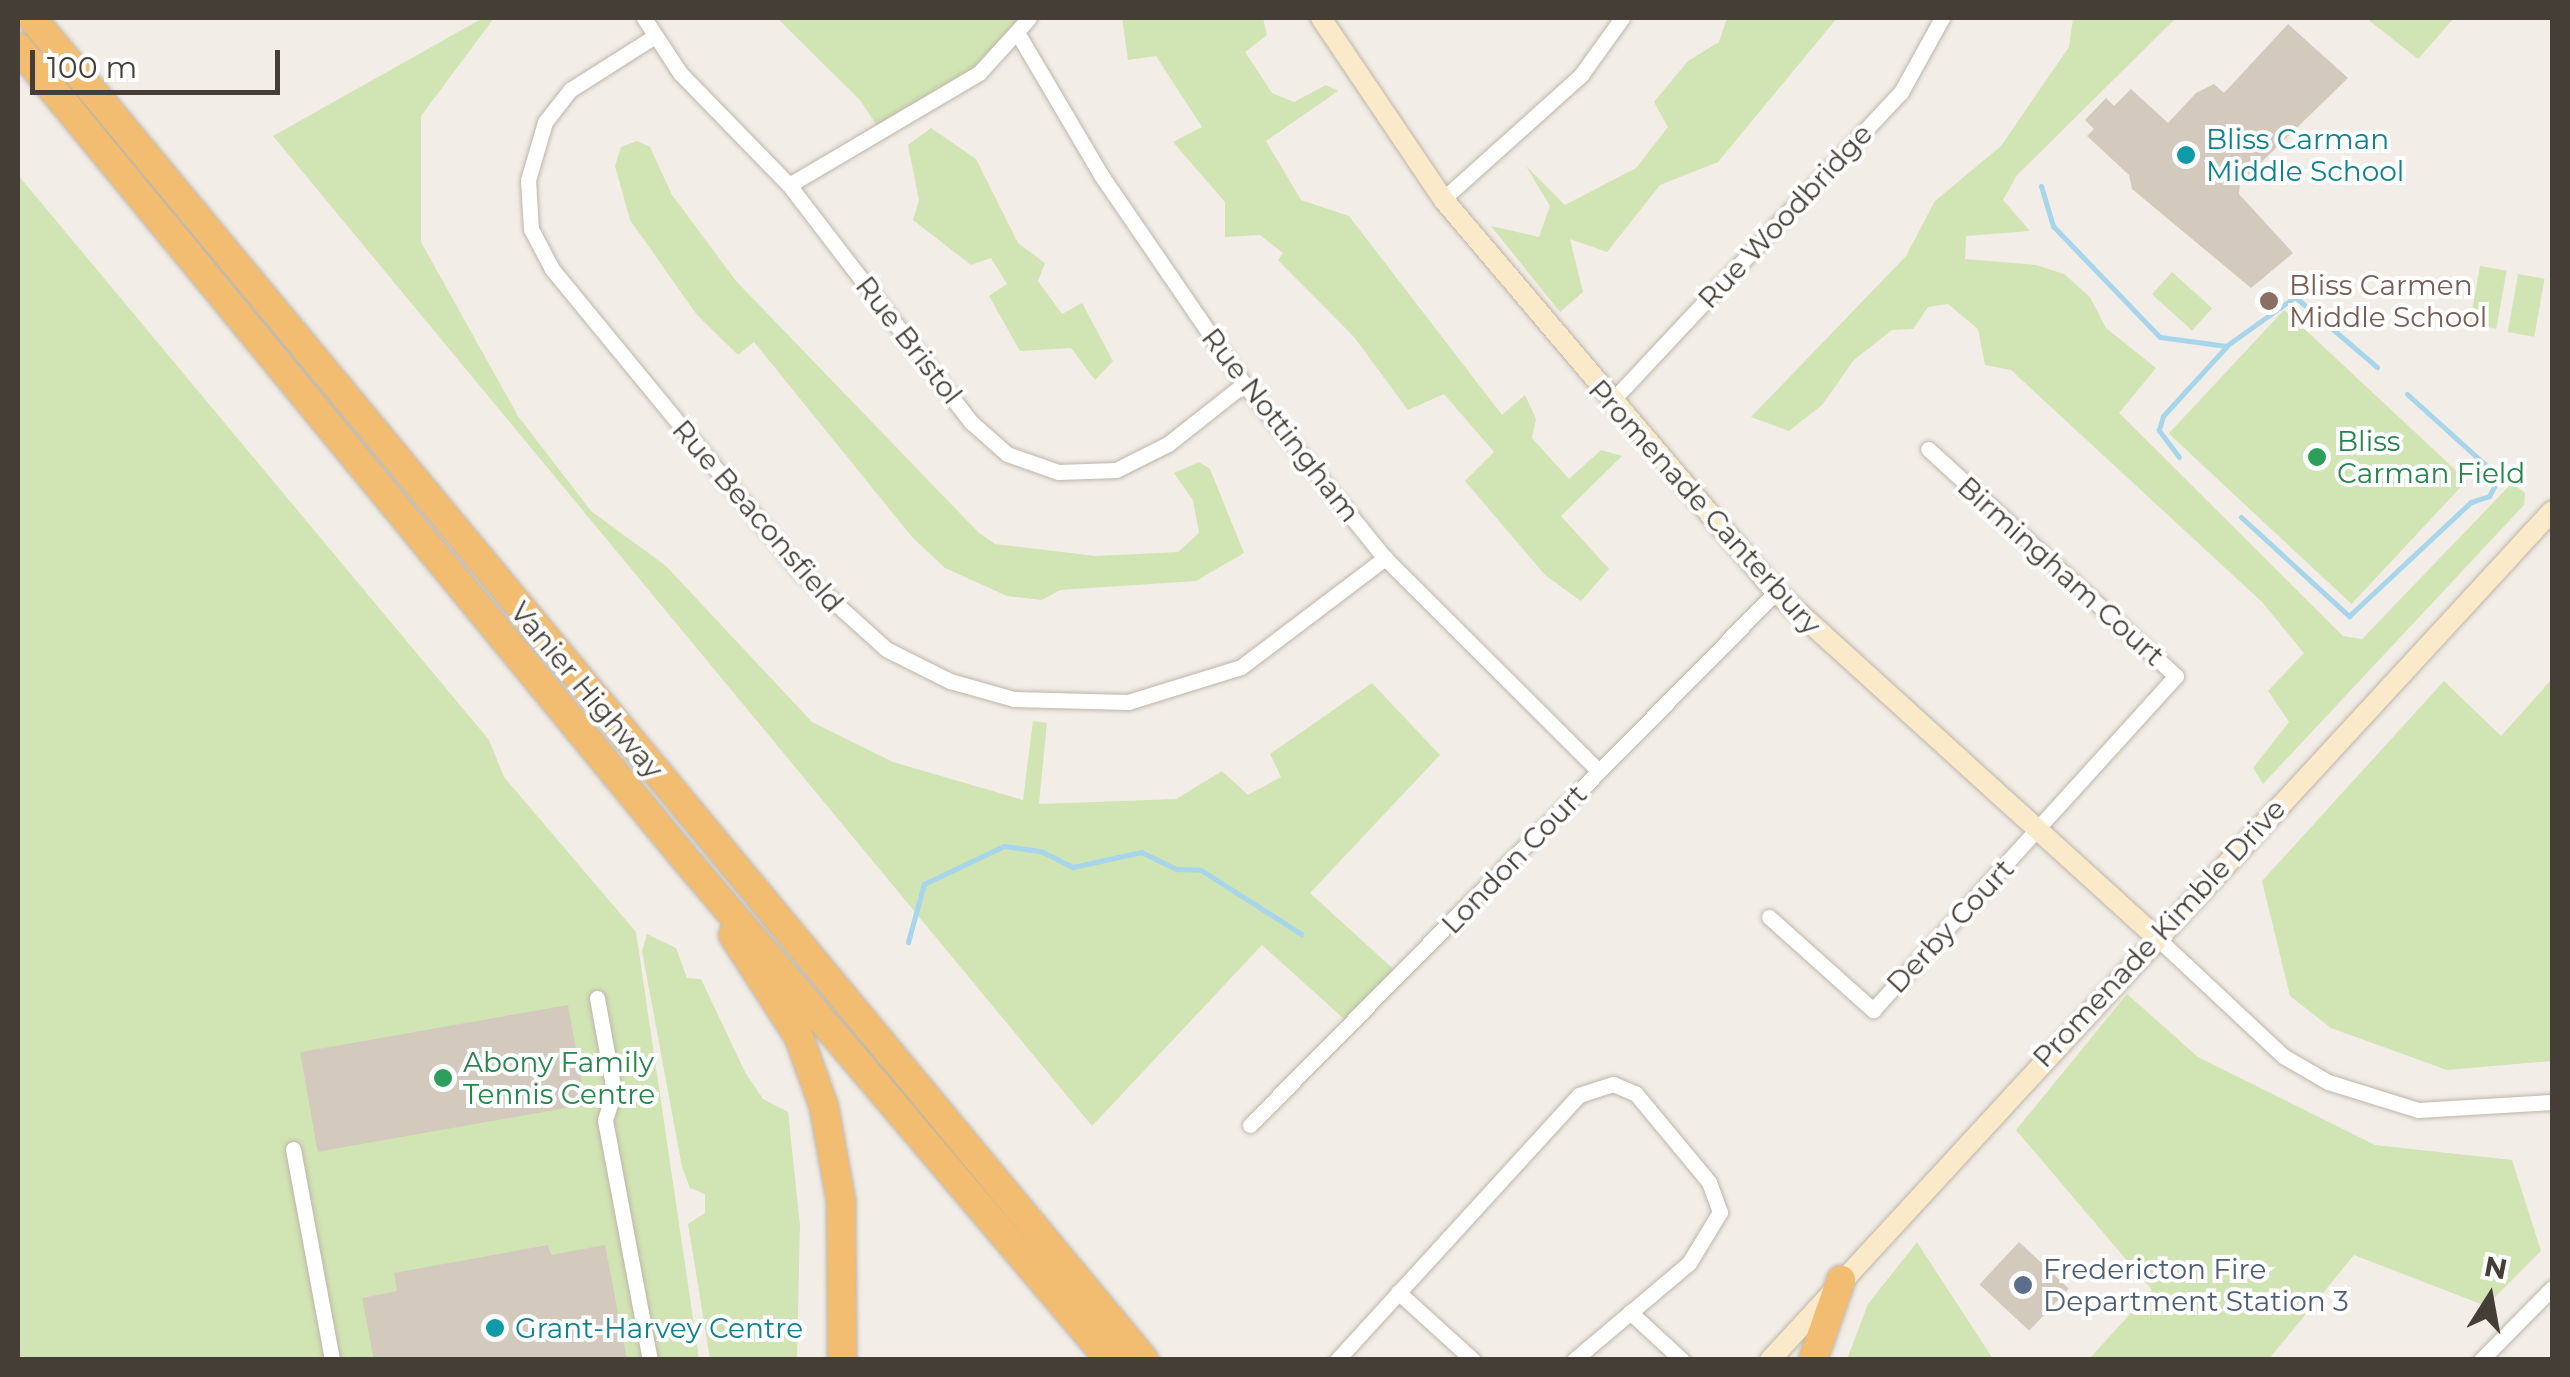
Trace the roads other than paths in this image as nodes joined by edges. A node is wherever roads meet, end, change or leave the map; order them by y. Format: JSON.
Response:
{"nodes":[{"id":1,"x":32,"y":18,"type":"edge"},
{"id":2,"x":644,"y":18,"type":"edge"},
{"id":3,"x":1029,"y":18,"type":"edge"},
{"id":4,"x":1321,"y":18,"type":"edge"},
{"id":5,"x":1622,"y":18,"type":"edge"},
{"id":6,"x":1942,"y":18,"type":"edge"},
{"id":7,"x":1018,"y":34,"type":"junction"},
{"id":8,"x":655,"y":36,"type":"junction"},
{"id":9,"x":18,"y":48,"type":"edge"},
{"id":10,"x":789,"y":185,"type":"junction"},
{"id":11,"x":1443,"y":199,"type":"junction"},
{"id":12,"x":1244,"y":384,"type":"junction"},
{"id":13,"x":1610,"y":402,"type":"junction"},
{"id":14,"x":1928,"y":449,"type":"dead end"},
{"id":15,"x":2552,"y":511,"type":"edge"},
{"id":16,"x":1385,"y":558,"type":"junction"},
{"id":17,"x":1776,"y":592,"type":"junction"},
{"id":18,"x":1599,"y":771,"type":"junction"},
{"id":19,"x":2041,"y":829,"type":"junction"},
{"id":20,"x":681,"y":854,"type":"junction"},
{"id":21,"x":1769,"y":917,"type":"dead end"},
{"id":22,"x":2156,"y":937,"type":"junction"},
{"id":23,"x":597,"y":998,"type":"dead end"},
{"id":24,"x":2552,"y":1102,"type":"edge"},
{"id":25,"x":1250,"y":1125,"type":"dead end"},
{"id":26,"x":293,"y":1150,"type":"dead end"},
{"id":27,"x":1841,"y":1280,"type":"junction"},
{"id":28,"x":2552,"y":1288,"type":"edge"},
{"id":29,"x":1398,"y":1292,"type":"junction"},
{"id":30,"x":1630,"y":1312,"type":"junction"},
{"id":31,"x":332,"y":1360,"type":"edge"},
{"id":32,"x":650,"y":1360,"type":"edge"},
{"id":33,"x":842,"y":1360,"type":"edge"},
{"id":34,"x":1110,"y":1360,"type":"edge"},
{"id":35,"x":1144,"y":1360,"type":"edge"},
{"id":36,"x":1337,"y":1360,"type":"edge"},
{"id":37,"x":1473,"y":1360,"type":"edge"},
{"id":38,"x":1574,"y":1360,"type":"edge"},
{"id":39,"x":1682,"y":1360,"type":"edge"},
{"id":40,"x":1770,"y":1360,"type":"edge"},
{"id":41,"x":1813,"y":1360,"type":"edge"},
{"id":42,"x":2482,"y":1360,"type":"edge"}],
"edges":[{"from":1,"to":35,"type":"highway","name":"Vanier Highway"},
{"from":2,"to":8,"type":"street","name":"Rue Bristol"},
{"from":3,"to":7,"type":"street"},
{"from":4,"to":11,"type":"street","name":"Promenade Canterbury"},
{"from":5,"to":11,"type":"street"},
{"from":6,"to":13,"type":"street","name":"Rue Woodbridge"},
{"from":7,"to":10,"type":"street"},
{"from":7,"to":12,"type":"street","name":"Rue Nottingham"},
{"from":8,"to":10,"type":"street","name":"Rue Bristol"},
{"from":8,"to":16,"type":"street","name":"Rue Beaconsfield"},
{"from":9,"to":20,"type":"highway","name":"Vanier Highway"},
{"from":10,"to":12,"type":"street","name":"Rue Bristol"},
{"from":11,"to":13,"type":"street","name":"Promenade Canterbury"},
{"from":12,"to":16,"type":"street","name":"Rue Nottingham"},
{"from":13,"to":17,"type":"street","name":"Promenade Canterbury"},
{"from":14,"to":19,"type":"street","name":"Birmingham Court"},
{"from":15,"to":22,"type":"street","name":"Promenade Kimble Drive"},
{"from":16,"to":18,"type":"street","name":"Rue Nottingham"},
{"from":17,"to":18,"type":"street","name":"London Court"},
{"from":17,"to":19,"type":"street","name":"Promenade Canterbury"},
{"from":18,"to":25,"type":"street","name":"London Court"},
{"from":19,"to":21,"type":"street","name":"Derby Court"},
{"from":19,"to":22,"type":"street","name":"Promenade Canterbury"},
{"from":20,"to":33,"type":"highway"},
{"from":20,"to":34,"type":"highway","name":"Vanier Highway"},
{"from":22,"to":24,"type":"street"},
{"from":22,"to":27,"type":"street","name":"Promenade Kimble Drive"},
{"from":23,"to":32,"type":"street"},
{"from":26,"to":31,"type":"street"},
{"from":27,"to":40,"type":"street","name":"Promenade Kimble Drive"},
{"from":27,"to":41,"type":"highway"},
{"from":28,"to":42,"type":"street"},
{"from":29,"to":30,"type":"street"},
{"from":29,"to":36,"type":"street"},
{"from":29,"to":37,"type":"street"},
{"from":30,"to":38,"type":"street"},
{"from":30,"to":39,"type":"street"}]}
